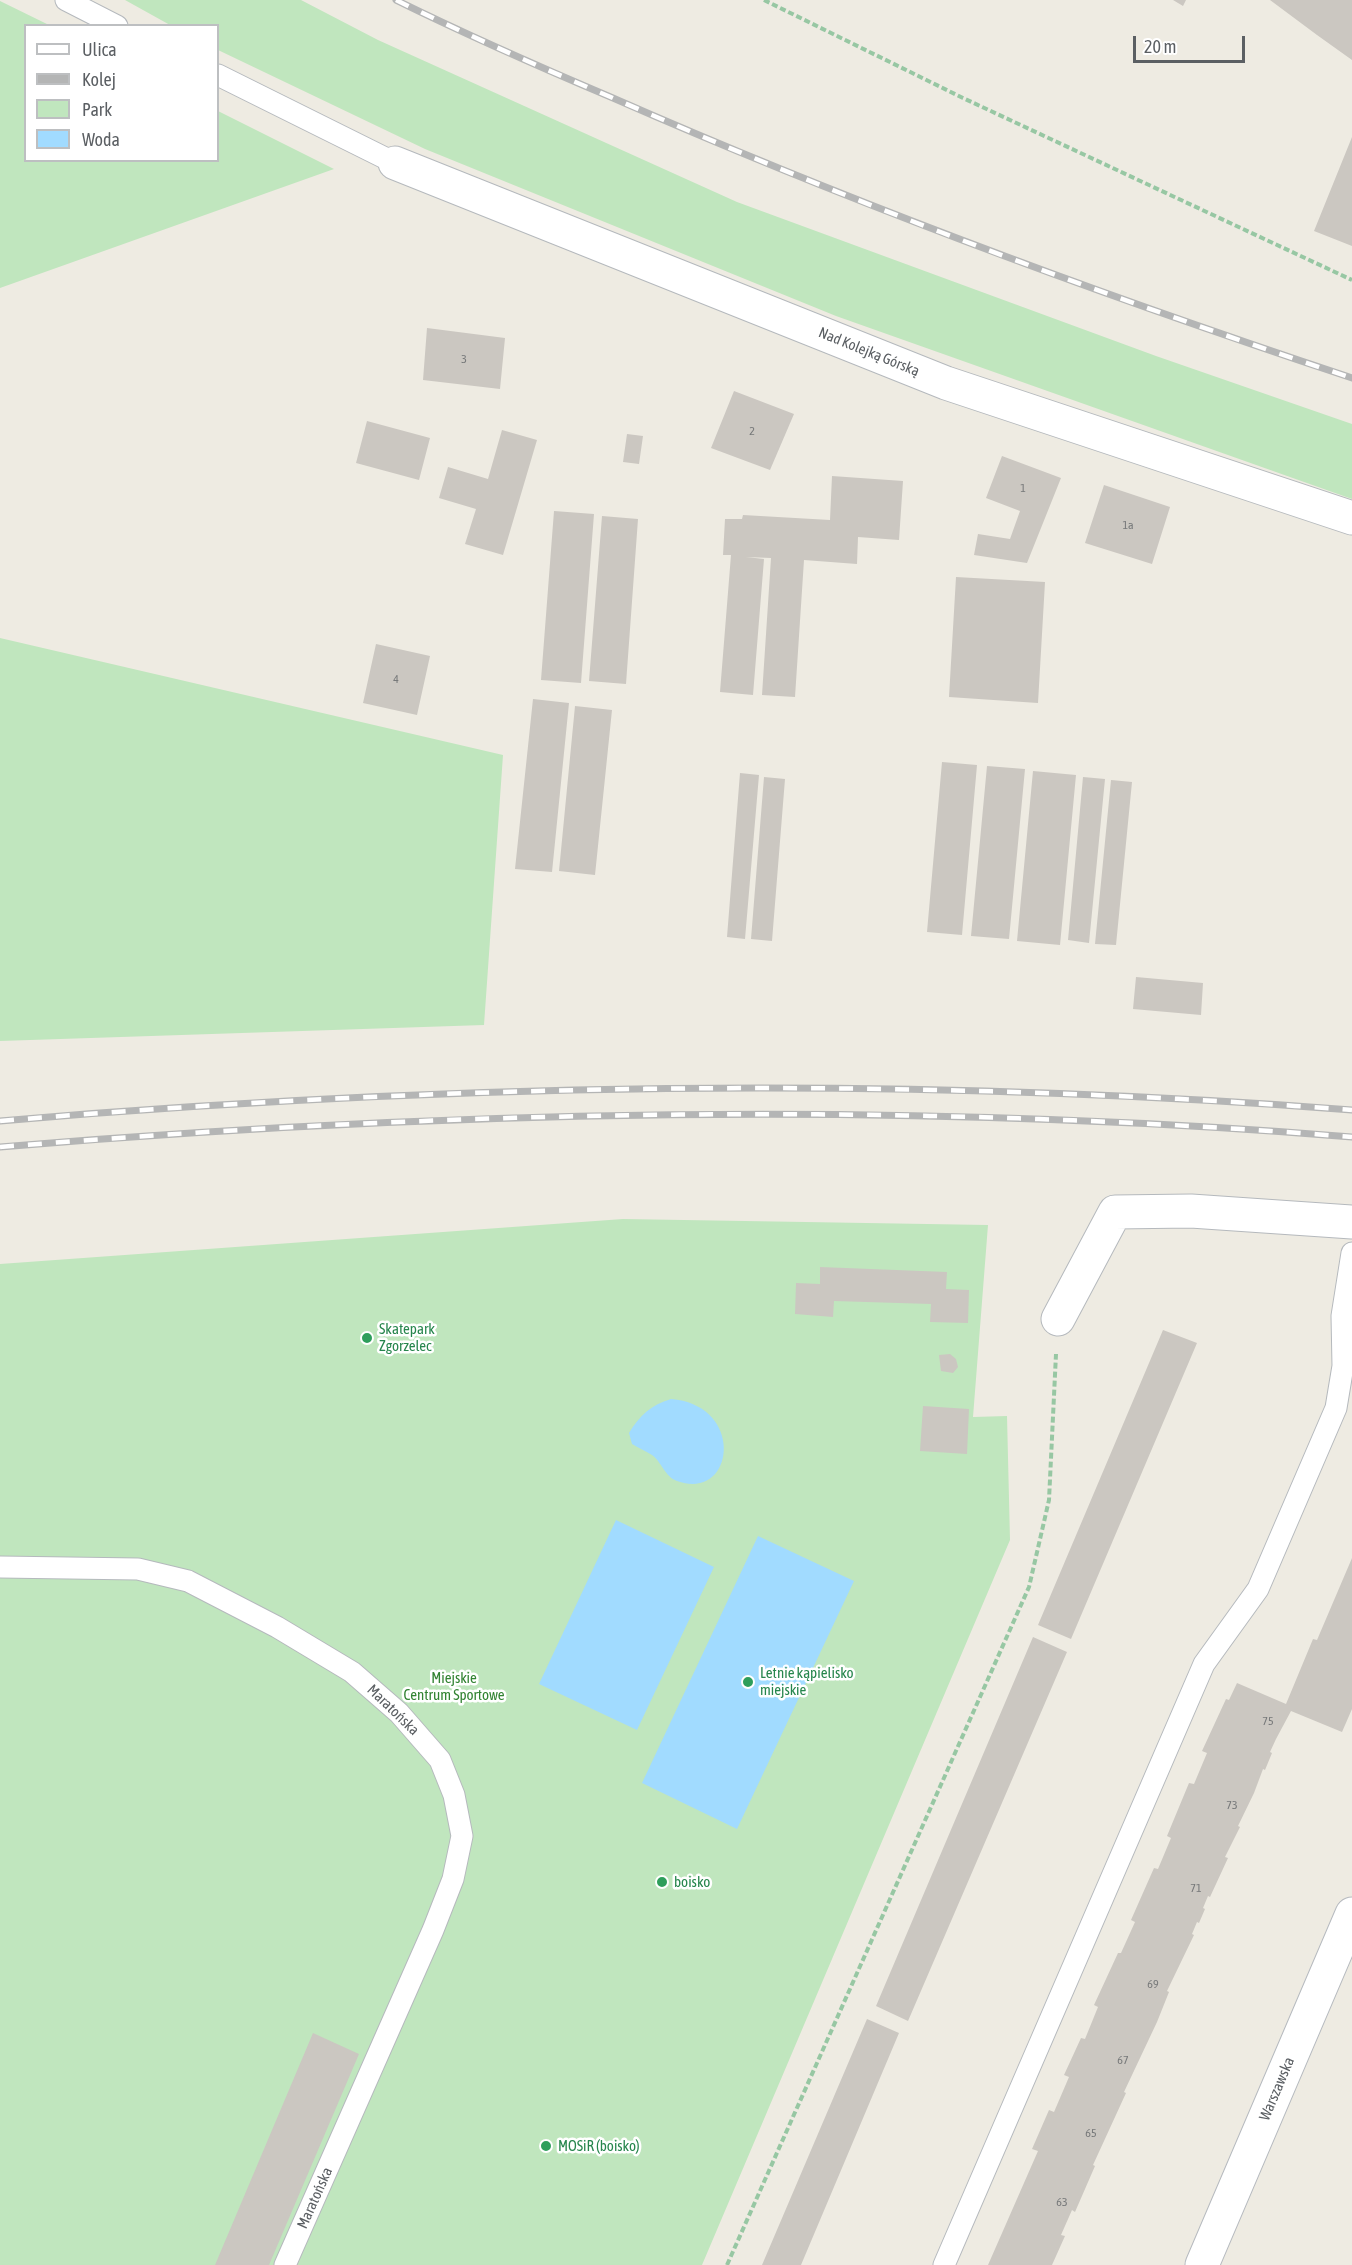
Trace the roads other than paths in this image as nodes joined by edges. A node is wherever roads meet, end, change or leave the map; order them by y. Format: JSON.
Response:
{"nodes":[{"id":1,"x":66,"y":0,"type":"edge"},
{"id":2,"x":113,"y":24,"type":"edge"},
{"id":3,"x":219,"y":75,"type":"edge"},
{"id":4,"x":395,"y":163,"type":"joint"},
{"id":5,"x":1352,"y":518,"type":"edge"},
{"id":6,"x":1352,"y":1222,"type":"edge"},
{"id":7,"x":1352,"y":1253,"type":"edge"},
{"id":8,"x":1058,"y":1319,"type":"road end"},
{"id":9,"x":0,"y":1567,"type":"edge"},
{"id":10,"x":1352,"y":1914,"type":"edge"},
{"id":11,"x":285,"y":2265,"type":"edge"},
{"id":12,"x":944,"y":2265,"type":"edge"},
{"id":13,"x":1202,"y":2265,"type":"edge"}],
"edges":[{"from":1,"to":2,"type":"lane"},
{"from":3,"to":4,"type":"lane"},
{"from":4,"to":5,"type":"street","name":"Nad Kolejką Górską"},
{"from":6,"to":8,"type":"street"},
{"from":7,"to":12,"type":"lane"},
{"from":9,"to":11,"type":"lane","name":"Maratońska"},
{"from":10,"to":13,"type":"street","name":"Warszawska"}]}
